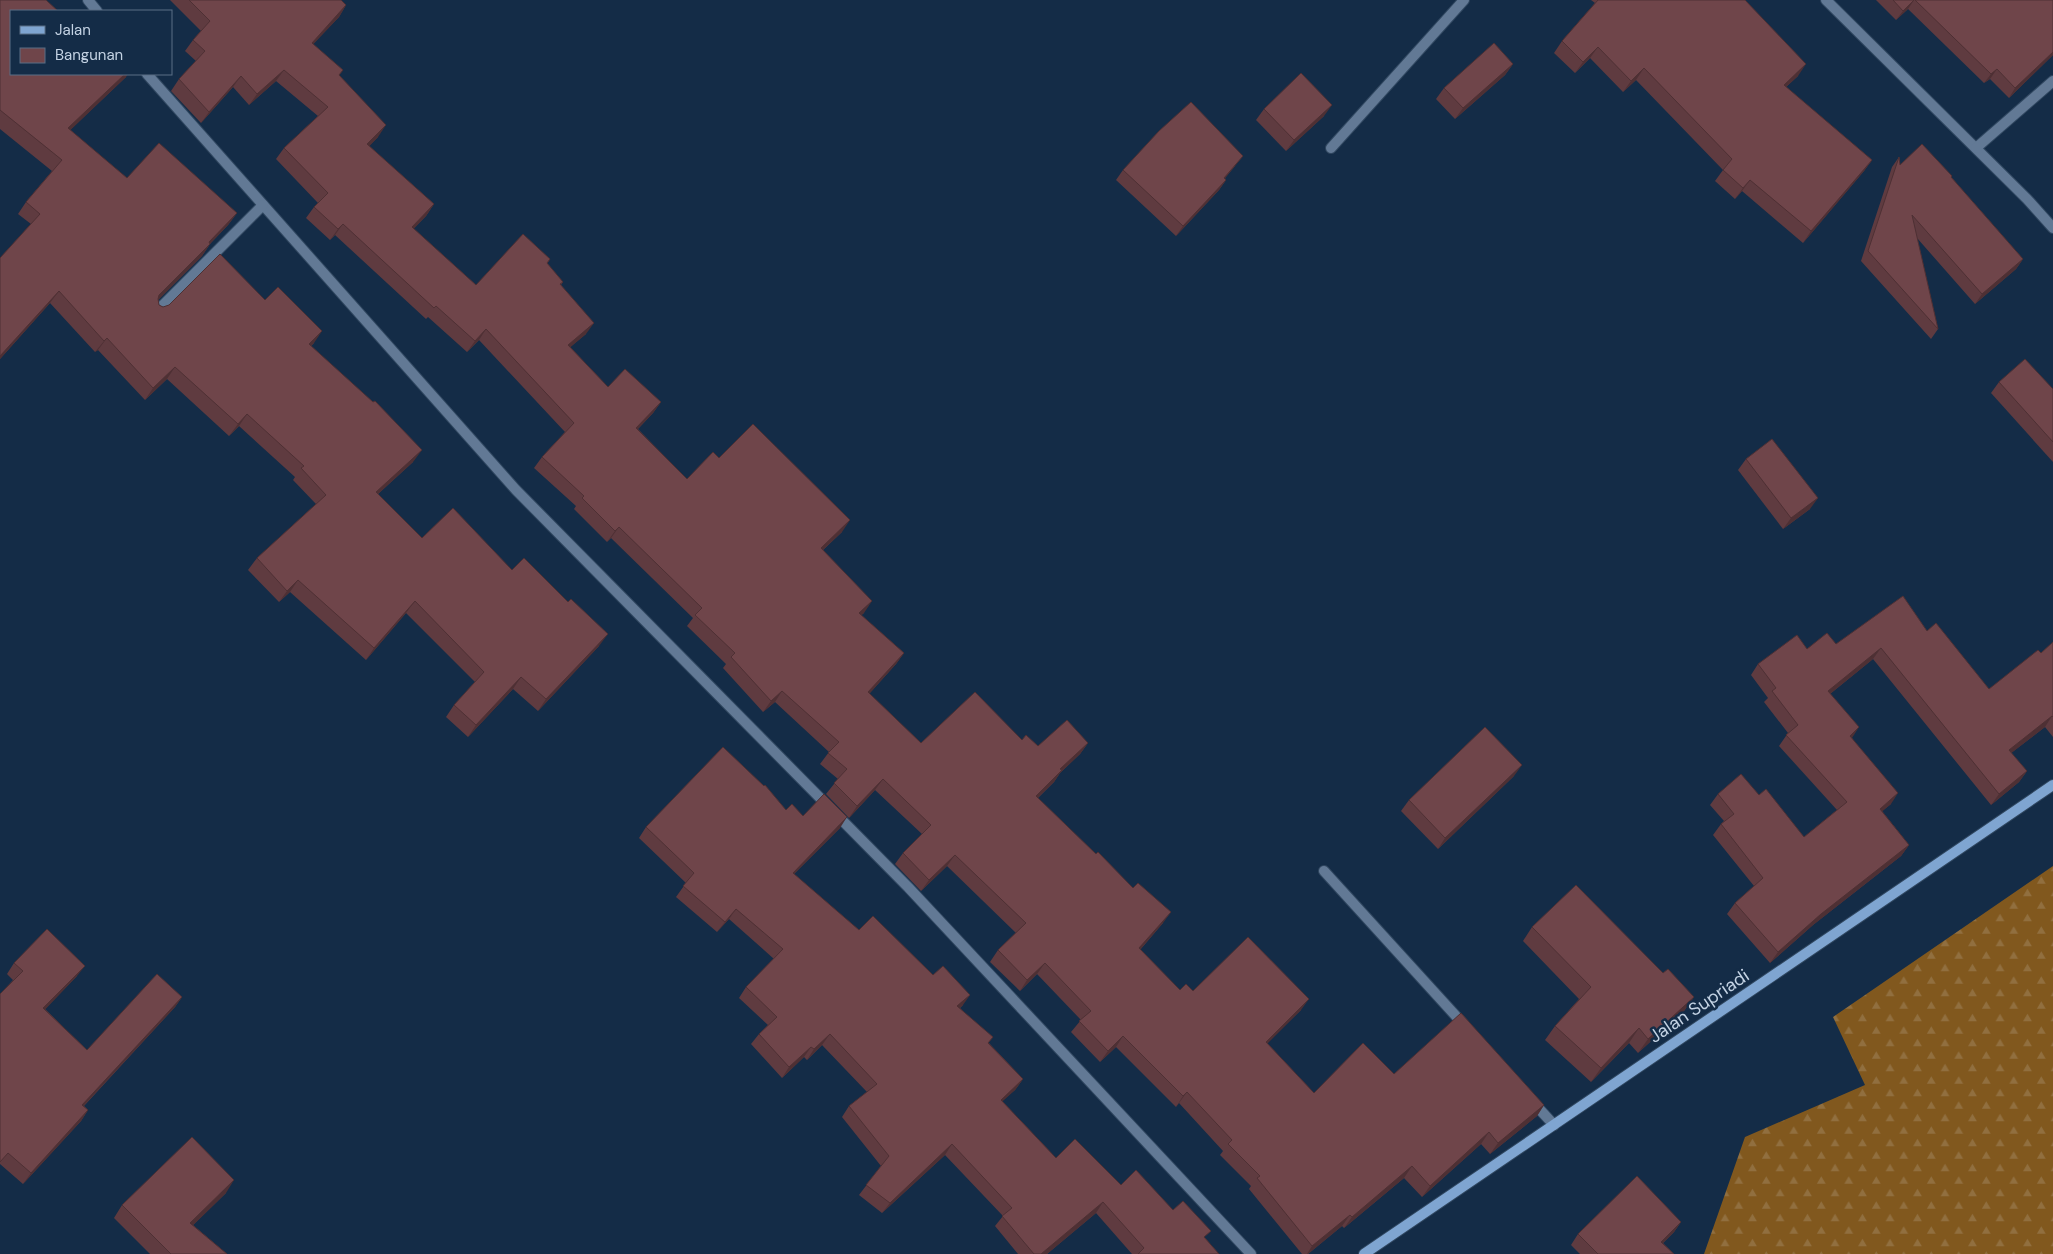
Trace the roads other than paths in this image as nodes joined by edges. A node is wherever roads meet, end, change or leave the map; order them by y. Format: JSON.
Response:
{"nodes":[{"id":1,"x":1464,"y":0,"type":"edge"},
{"id":2,"x":1826,"y":0,"type":"edge"},
{"id":3,"x":147,"y":75,"type":"edge"},
{"id":4,"x":2053,"y":81,"type":"edge"},
{"id":5,"x":1331,"y":148,"type":"dead end"},
{"id":6,"x":1976,"y":148,"type":"junction"},
{"id":7,"x":263,"y":204,"type":"junction"},
{"id":8,"x":2053,"y":228,"type":"edge"},
{"id":9,"x":156,"y":312,"type":"edge"},
{"id":10,"x":2053,"y":785,"type":"edge"},
{"id":11,"x":1324,"y":871,"type":"dead end"},
{"id":12,"x":1475,"y":1038,"type":"edge"},
{"id":13,"x":1521,"y":1088,"type":"edge"},
{"id":14,"x":1554,"y":1125,"type":"junction"},
{"id":15,"x":1251,"y":1254,"type":"edge"},
{"id":16,"x":1364,"y":1254,"type":"edge"}],
"edges":[{"from":1,"to":5,"type":"street"},
{"from":2,"to":6,"type":"street"},
{"from":3,"to":7,"type":"street"},
{"from":4,"to":6,"type":"street"},
{"from":6,"to":8,"type":"street"},
{"from":7,"to":9,"type":"street"},
{"from":7,"to":15,"type":"street"},
{"from":10,"to":14,"type":"main road","name":"Jalan Supriadi"},
{"from":11,"to":12,"type":"street"},
{"from":13,"to":14,"type":"street"},
{"from":14,"to":16,"type":"main road","name":"Jalan Supriadi"}]}
